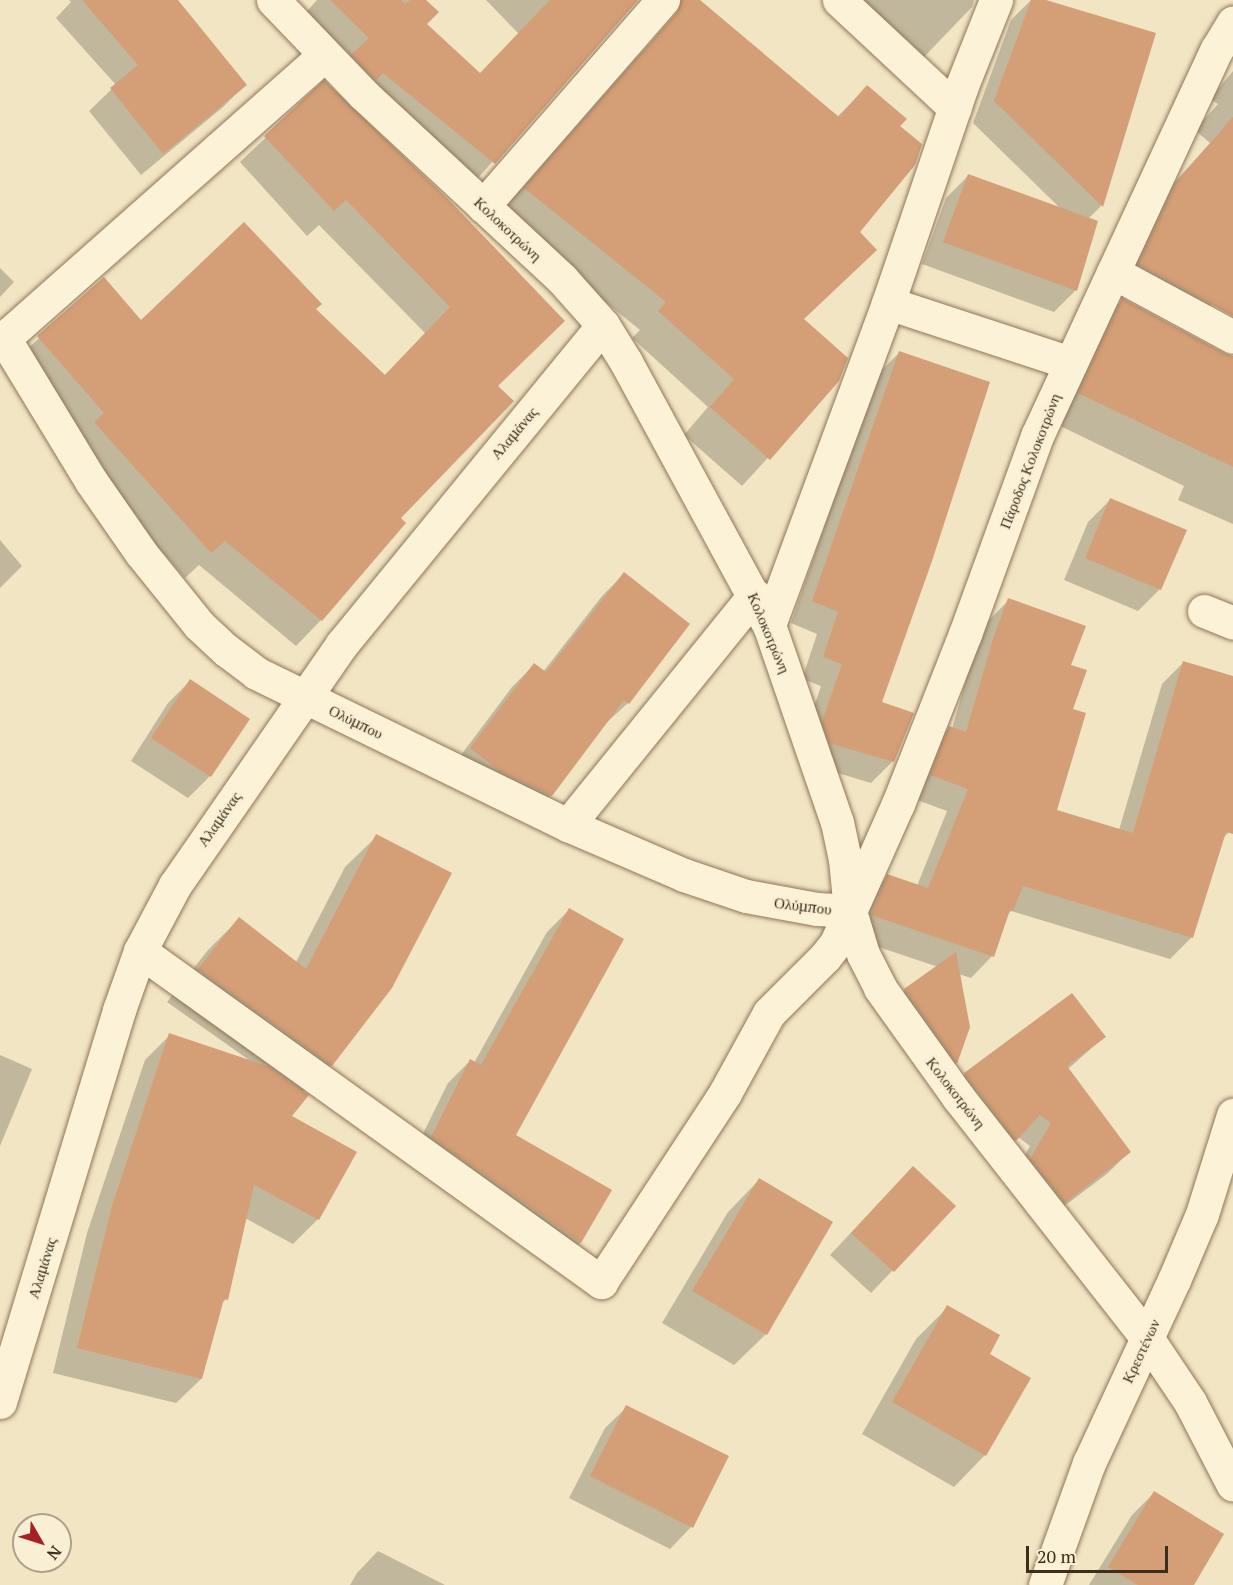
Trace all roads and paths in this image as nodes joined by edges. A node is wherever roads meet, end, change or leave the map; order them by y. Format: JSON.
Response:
{"nodes":[{"id":1,"x":273,"y":0,"type":"edge"},
{"id":2,"x":663,"y":0,"type":"edge"},
{"id":3,"x":839,"y":0,"type":"edge"},
{"id":4,"x":996,"y":0,"type":"edge"},
{"id":5,"x":1233,"y":22,"type":"edge"},
{"id":6,"x":324,"y":55,"type":"junction"},
{"id":7,"x":955,"y":108,"type":"junction"},
{"id":8,"x":483,"y":206,"type":"junction"},
{"id":9,"x":1113,"y":272,"type":"junction"},
{"id":10,"x":888,"y":303,"type":"junction"},
{"id":11,"x":603,"y":325,"type":"junction"},
{"id":12,"x":1233,"y":337,"type":"edge"},
{"id":13,"x":2,"y":340,"type":"edge"},
{"id":14,"x":1070,"y":363,"type":"junction"},
{"id":15,"x":754,"y":595,"type":"junction"},
{"id":16,"x":769,"y":625,"type":"junction"},
{"id":17,"x":304,"y":697,"type":"junction"},
{"id":18,"x":568,"y":825,"type":"junction"},
{"id":19,"x":850,"y":911,"type":"junction"},
{"id":20,"x":140,"y":951,"type":"junction"},
{"id":21,"x":1233,"y":1115,"type":"edge"},
{"id":22,"x":1147,"y":1338,"type":"junction"},
{"id":23,"x":0,"y":1402,"type":"edge"},
{"id":24,"x":1233,"y":1485,"type":"edge"},
{"id":25,"x":1045,"y":1585,"type":"edge"}],
"edges":[{"from":1,"to":6,"type":"street","name":"Κολοκοτρώνη"},
{"from":2,"to":8,"type":"street"},
{"from":3,"to":7,"type":"street"},
{"from":4,"to":7,"type":"street"},
{"from":5,"to":9,"type":"street","name":"Πάροδος Κολοκοτρώνη"},
{"from":6,"to":8,"type":"street","name":"Κολοκοτρώνη"},
{"from":6,"to":13,"type":"street"},
{"from":7,"to":10,"type":"street"},
{"from":8,"to":11,"type":"street","name":"Κολοκοτρώνη"},
{"from":9,"to":12,"type":"street"},
{"from":9,"to":14,"type":"street","name":"Πάροδος Κολοκοτρώνη"},
{"from":10,"to":14,"type":"street"},
{"from":10,"to":16,"type":"street"},
{"from":11,"to":15,"type":"street","name":"Κολοκοτρώνη"},
{"from":11,"to":17,"type":"street","name":"Αλαμάνας"},
{"from":13,"to":17,"type":"street","name":"Ολύμπου"},
{"from":14,"to":19,"type":"street","name":"Πάροδος Κολοκοτρώνη"},
{"from":15,"to":16,"type":"street","name":"Κολοκοτρώνη"},
{"from":15,"to":18,"type":"street"},
{"from":16,"to":19,"type":"street","name":"Κολοκοτρώνη"},
{"from":17,"to":18,"type":"street","name":"Ολύμπου"},
{"from":17,"to":20,"type":"street","name":"Αλαμάνας"},
{"from":18,"to":19,"type":"street","name":"Ολύμπου"},
{"from":19,"to":20,"type":"street","name":"Πάροδος Κολοκοτρώνη"},
{"from":19,"to":22,"type":"street","name":"Κολοκοτρώνη"},
{"from":20,"to":23,"type":"street","name":"Αλαμάνας"},
{"from":21,"to":22,"type":"street","name":"Κρεστένων"},
{"from":22,"to":24,"type":"street","name":"Κολοκοτρώνη"},
{"from":22,"to":25,"type":"street","name":"Κρεστένων"}]}
